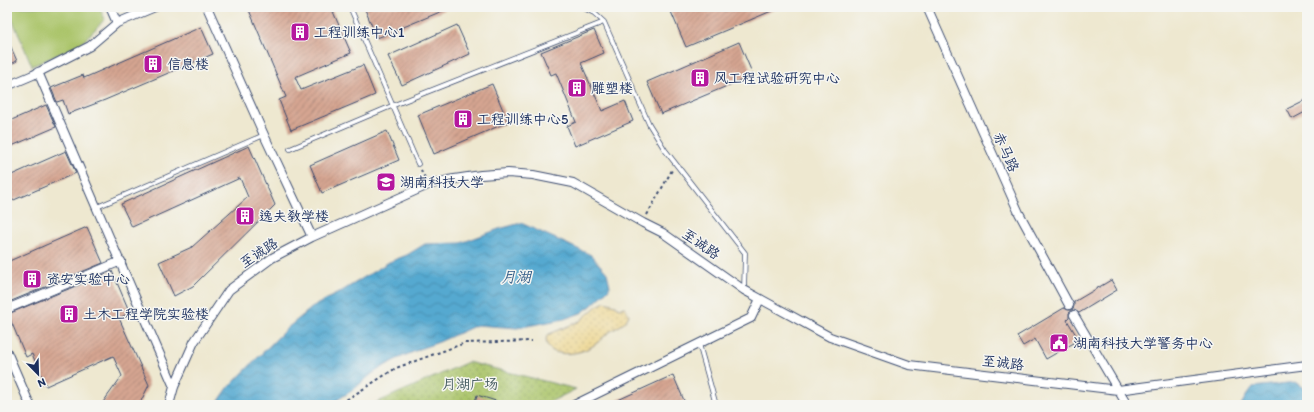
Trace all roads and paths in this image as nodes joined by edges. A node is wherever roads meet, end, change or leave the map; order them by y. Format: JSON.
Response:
{"nodes":[{"id":1,"x":110,"y":7,"type":"edge"},
{"id":2,"x":155,"y":7,"type":"edge"},
{"id":3,"x":207,"y":7,"type":"edge"},
{"id":4,"x":350,"y":7,"type":"edge"},
{"id":5,"x":582,"y":7,"type":"edge"},
{"id":6,"x":927,"y":7,"type":"edge"},
{"id":7,"x":604,"y":22,"type":"junction"},
{"id":8,"x":117,"y":23,"type":"junction"},
{"id":9,"x":38,"y":72,"type":"junction"},
{"id":10,"x":7,"y":86,"type":"edge"},
{"id":11,"x":394,"y":106,"type":"junction"},
{"id":12,"x":264,"y":135,"type":"junction"},
{"id":13,"x":290,"y":149,"type":"dead end"},
{"id":14,"x":418,"y":164,"type":"joint"},
{"id":15,"x":676,"y":165,"type":"junction"},
{"id":16,"x":428,"y":185,"type":"junction"},
{"id":17,"x":97,"y":207,"type":"junction"},
{"id":18,"x":643,"y":223,"type":"junction"},
{"id":19,"x":312,"y":237,"type":"junction"},
{"id":20,"x":121,"y":262,"type":"junction"},
{"id":21,"x":744,"y":290,"type":"junction"},
{"id":22,"x":760,"y":299,"type":"junction"},
{"id":23,"x":1069,"y":305,"type":"dead end"},
{"id":24,"x":7,"y":309,"type":"edge"},
{"id":25,"x":1074,"y":315,"type":"dead end"},
{"id":26,"x":532,"y":341,"type":"dead end"},
{"id":27,"x":698,"y":344,"type":"junction"},
{"id":28,"x":7,"y":352,"type":"edge"},
{"id":29,"x":1307,"y":365,"type":"edge"},
{"id":30,"x":174,"y":387,"type":"junction"},
{"id":31,"x":1118,"y":390,"type":"junction"},
{"id":32,"x":30,"y":405,"type":"edge"},
{"id":33,"x":169,"y":405,"type":"edge"},
{"id":34,"x":344,"y":405,"type":"edge"},
{"id":35,"x":574,"y":405,"type":"edge"},
{"id":36,"x":716,"y":405,"type":"edge"},
{"id":37,"x":1127,"y":405,"type":"edge"}],
"edges":[{"from":1,"to":8,"type":"street"},
{"from":2,"to":8,"type":"street"},
{"from":3,"to":12,"type":"street"},
{"from":4,"to":11,"type":"lane"},
{"from":5,"to":7,"type":"lane"},
{"from":6,"to":23,"type":"street","name":"赤马路"},
{"from":7,"to":11,"type":"lane"},
{"from":7,"to":15,"type":"lane"},
{"from":8,"to":9,"type":"street"},
{"from":9,"to":10,"type":"street"},
{"from":9,"to":17,"type":"street"},
{"from":11,"to":13,"type":"lane"},
{"from":11,"to":14,"type":"lane"},
{"from":12,"to":17,"type":"lane"},
{"from":12,"to":19,"type":"street"},
{"from":14,"to":16,"type":"path"},
{"from":15,"to":18,"type":"path"},
{"from":15,"to":21,"type":"lane"},
{"from":16,"to":18,"type":"street","name":"至诚路"},
{"from":16,"to":19,"type":"street","name":"至诚路"},
{"from":17,"to":20,"type":"street"},
{"from":18,"to":21,"type":"street","name":"至诚路"},
{"from":19,"to":30,"type":"street","name":"至诚路"},
{"from":20,"to":24,"type":"street"},
{"from":20,"to":30,"type":"street"},
{"from":21,"to":22,"type":"street","name":"至诚路"},
{"from":22,"to":27,"type":"street"},
{"from":22,"to":31,"type":"street","name":"至诚路"},
{"from":25,"to":31,"type":"street"},
{"from":26,"to":34,"type":"path"},
{"from":27,"to":35,"type":"street"},
{"from":27,"to":36,"type":"lane"},
{"from":28,"to":32,"type":"street"},
{"from":29,"to":31,"type":"street","name":"至诚路"},
{"from":30,"to":33,"type":"street","name":"至诚路"},
{"from":31,"to":37,"type":"street"}]}
